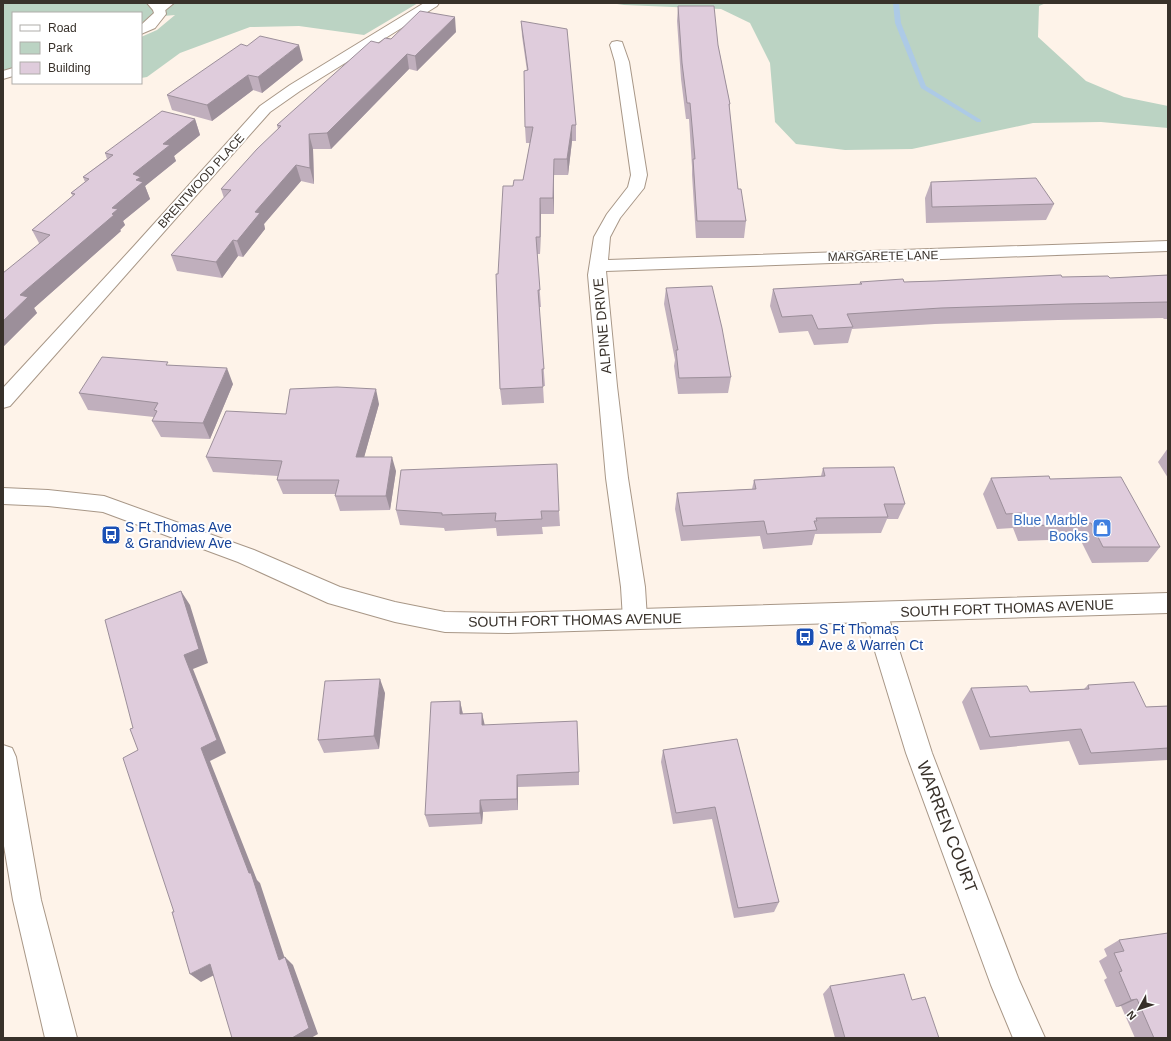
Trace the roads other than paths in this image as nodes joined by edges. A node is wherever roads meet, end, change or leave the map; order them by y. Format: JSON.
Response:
{"nodes":[{"id":1,"x":433,"y":3,"type":"edge"},
{"id":2,"x":160,"y":5,"type":"edge"},
{"id":3,"x":142,"y":29,"type":"edge"},
{"id":4,"x":617,"y":45,"type":"dead end"},
{"id":5,"x":1168,"y":246,"type":"edge"},
{"id":6,"x":598,"y":266,"type":"junction"},
{"id":7,"x":3,"y":401,"type":"edge"},
{"id":8,"x":3,"y":496,"type":"edge"},
{"id":9,"x":1168,"y":603,"type":"edge"},
{"id":10,"x":875,"y":612,"type":"junction"},
{"id":11,"x":635,"y":619,"type":"junction"},
{"id":12,"x":3,"y":757,"type":"edge"},
{"id":13,"x":62,"y":1038,"type":"edge"},
{"id":14,"x":1029,"y":1038,"type":"edge"}],
"edges":[{"from":1,"to":7,"type":"street","name":"BRENTWOOD PLACE"},
{"from":2,"to":3,"type":"street"},
{"from":4,"to":6,"type":"street","name":"ALPINE DRIVE"},
{"from":5,"to":6,"type":"street","name":"MARGARETE LANE"},
{"from":6,"to":11,"type":"street","name":"ALPINE DRIVE"},
{"from":8,"to":11,"type":"street","name":"SOUTH FORT THOMAS AVENUE"},
{"from":9,"to":10,"type":"street","name":"SOUTH FORT THOMAS AVENUE"},
{"from":10,"to":11,"type":"street","name":"SOUTH FORT THOMAS AVENUE"},
{"from":10,"to":14,"type":"street","name":"WARREN COURT"},
{"from":12,"to":13,"type":"street"}]}
